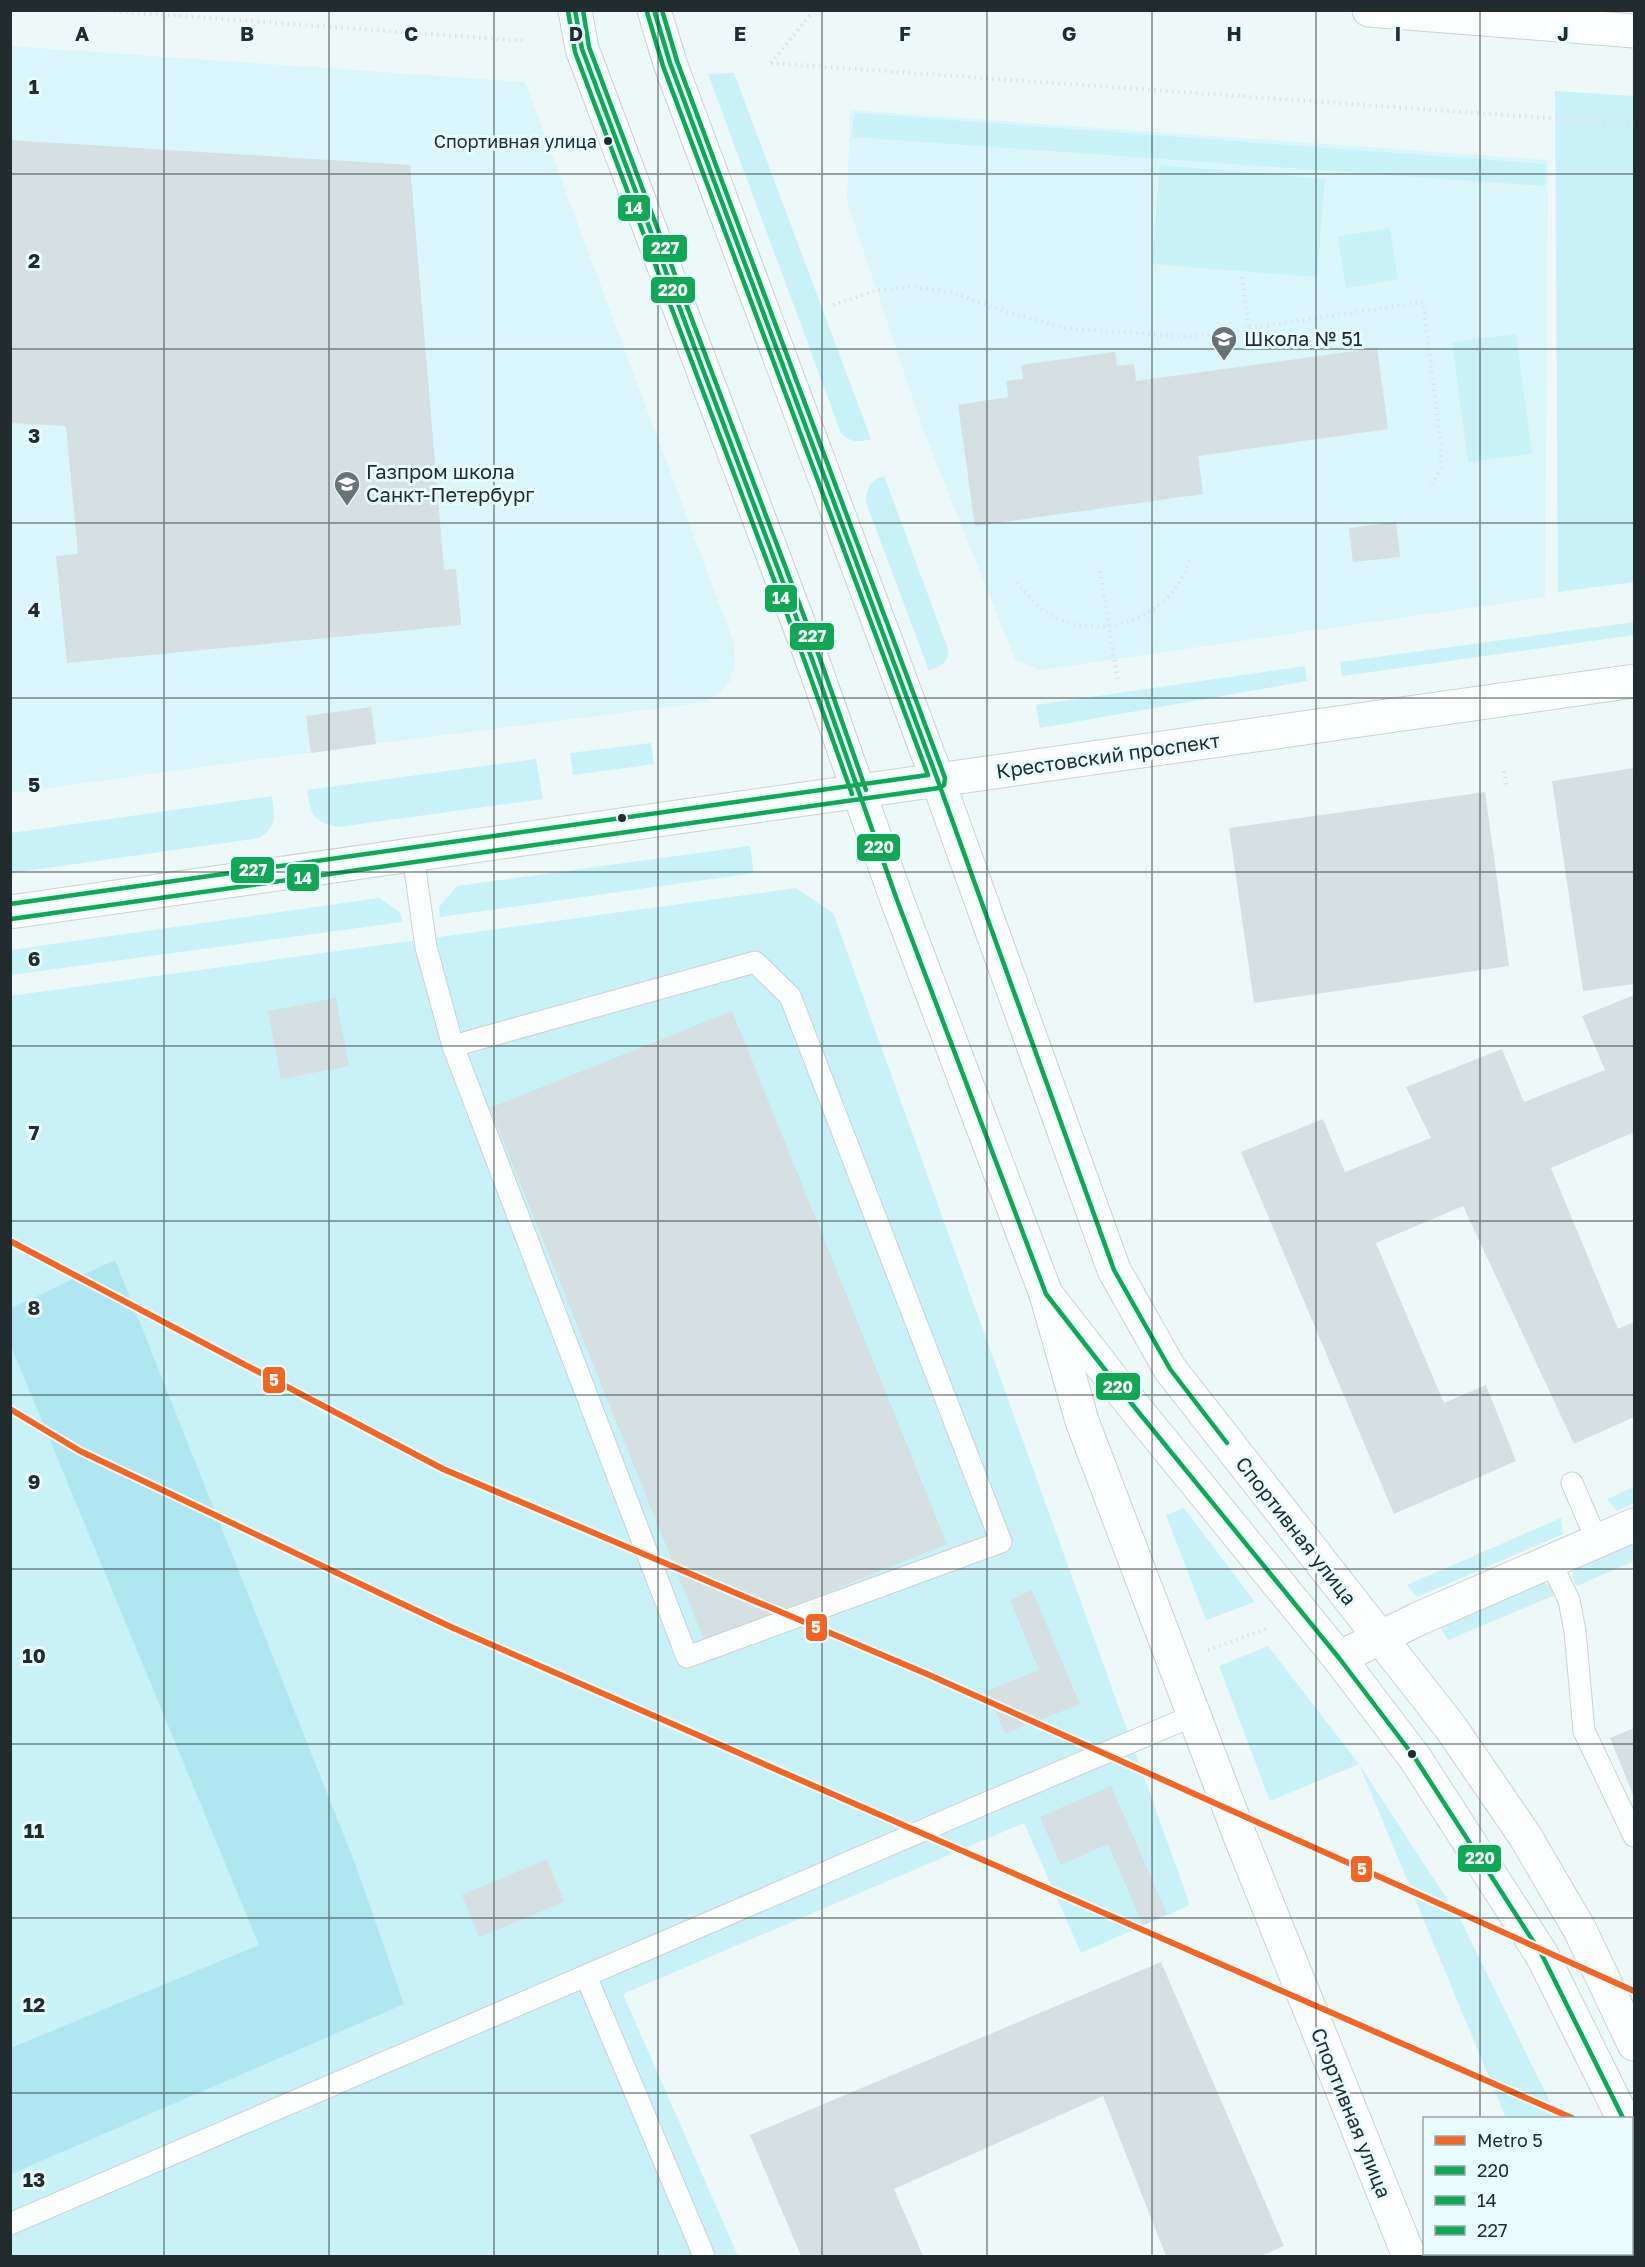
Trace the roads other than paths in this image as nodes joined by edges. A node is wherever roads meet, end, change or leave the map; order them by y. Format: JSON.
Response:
{"nodes":[{"id":1,"x":575,"y":10,"type":"edge"},
{"id":2,"x":654,"y":10,"type":"edge"},
{"id":3,"x":1369,"y":10,"type":"edge"},
{"id":4,"x":1635,"y":31,"type":"edge"},
{"id":5,"x":1635,"y":681,"type":"edge"},
{"id":6,"x":938,"y":781,"type":"junction"},
{"id":7,"x":859,"y":792,"type":"junction"},
{"id":8,"x":413,"y":855,"type":"junction"},
{"id":9,"x":10,"y":912,"type":"edge"},
{"id":10,"x":453,"y":1046,"type":"junction"},
{"id":11,"x":1046,"y":1294,"type":"junction"},
{"id":12,"x":1572,"y":1483,"type":"dead end"},
{"id":13,"x":1635,"y":1525,"type":"edge"},
{"id":14,"x":1598,"y":1541,"type":"junction"},
{"id":15,"x":1550,"y":1562,"type":"junction"},
{"id":16,"x":1380,"y":1636,"type":"junction"},
{"id":17,"x":1339,"y":1658,"type":"junction"},
{"id":18,"x":1195,"y":1715,"type":"junction"},
{"id":19,"x":1635,"y":1836,"type":"edge"},
{"id":20,"x":586,"y":1976,"type":"junction"},
{"id":21,"x":1635,"y":2044,"type":"edge"},
{"id":22,"x":1623,"y":2117,"type":"edge"},
{"id":23,"x":10,"y":2224,"type":"edge"},
{"id":24,"x":704,"y":2256,"type":"edge"},
{"id":25,"x":1408,"y":2256,"type":"edge"}],
"edges":[{"from":1,"to":7,"type":"street","name":"Спортивная улица"},
{"from":2,"to":6,"type":"street","name":"Спортивная улица"},
{"from":3,"to":4,"type":"street"},
{"from":5,"to":6,"type":"street","name":"Крестовский проспект"},
{"from":6,"to":7,"type":"street","name":"Крестовский проспект"},
{"from":6,"to":16,"type":"street","name":"Спортивная улица"},
{"from":7,"to":8,"type":"street","name":"Крестовский проспект"},
{"from":7,"to":11,"type":"street","name":"Спортивная улица"},
{"from":8,"to":9,"type":"street","name":"Крестовский проспект"},
{"from":8,"to":10,"type":"lane"},
{"from":10,"to":10,"type":"lane"},
{"from":11,"to":17,"type":"street","name":"Спортивная улица"},
{"from":11,"to":18,"type":"street","name":"Спортивная улица"},
{"from":12,"to":14,"type":"lane"},
{"from":13,"to":14,"type":"street"},
{"from":14,"to":15,"type":"street"},
{"from":15,"to":16,"type":"street"},
{"from":15,"to":19,"type":"lane"},
{"from":16,"to":17,"type":"street"},
{"from":16,"to":21,"type":"street","name":"Спортивная улица"},
{"from":17,"to":22,"type":"street","name":"Спортивная улица"},
{"from":18,"to":20,"type":"lane"},
{"from":18,"to":25,"type":"street","name":"Спортивная улица"},
{"from":20,"to":23,"type":"lane"},
{"from":20,"to":24,"type":"lane"}]}
